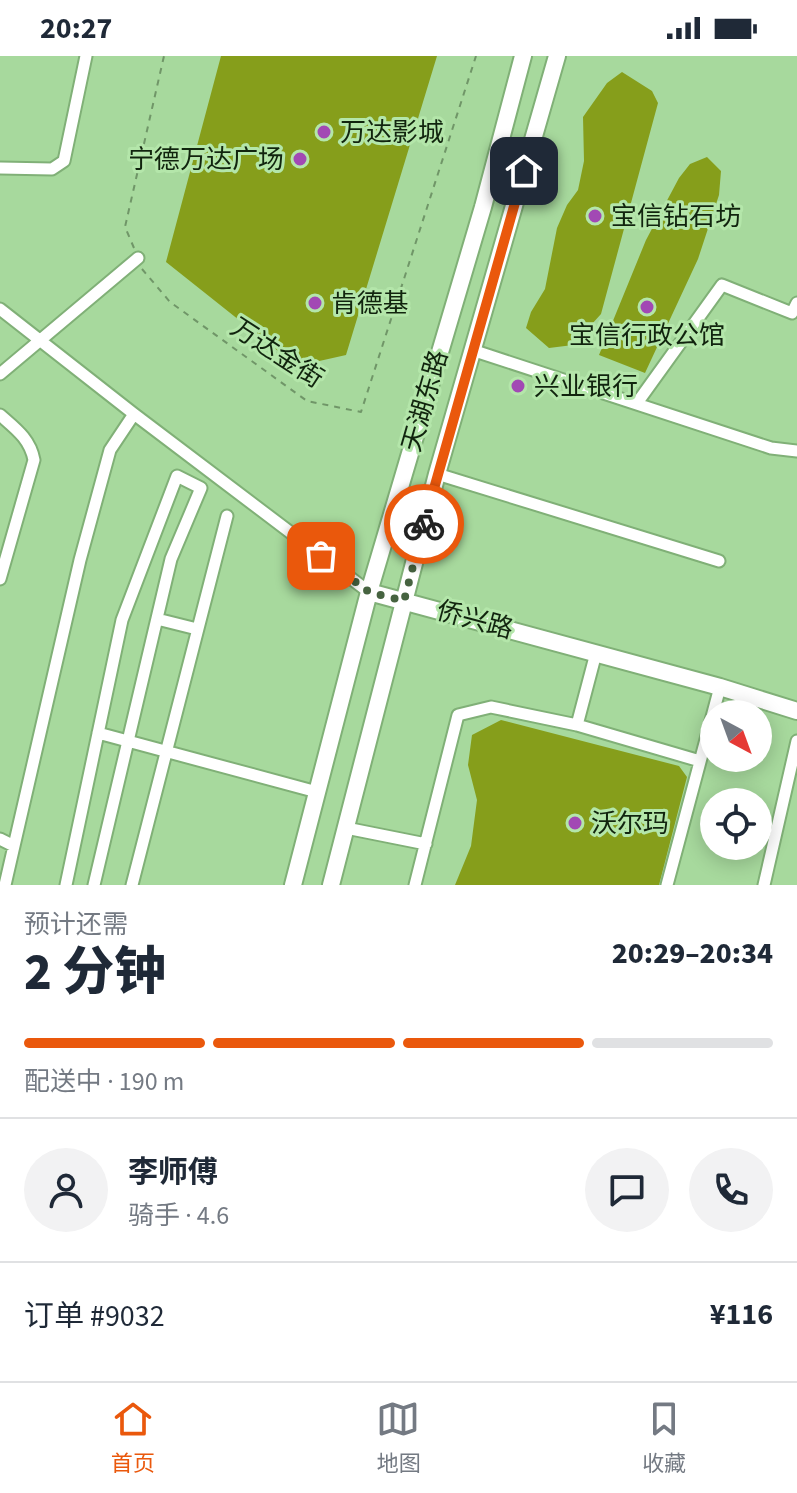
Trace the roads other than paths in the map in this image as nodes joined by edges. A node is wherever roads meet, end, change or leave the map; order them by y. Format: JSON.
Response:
{"nodes":[{"id":1,"x":86,"y":56,"type":"edge"},
{"id":2,"x":523,"y":56,"type":"edge"},
{"id":3,"x":557,"y":56,"type":"edge"},
{"id":4,"x":0,"y":168,"type":"edge"},
{"id":5,"x":138,"y":258,"type":"road end"},
{"id":6,"x":797,"y":303,"type":"edge"},
{"id":7,"x":0,"y":309,"type":"edge"},
{"id":8,"x":42,"y":341,"type":"junction"},
{"id":9,"x":475,"y":351,"type":"junction"},
{"id":10,"x":0,"y":374,"type":"edge"},
{"id":11,"x":637,"y":403,"type":"junction"},
{"id":12,"x":134,"y":414,"type":"junction"},
{"id":13,"x":0,"y":415,"type":"edge"},
{"id":14,"x":797,"y":451,"type":"edge"},
{"id":15,"x":437,"y":474,"type":"junction"},
{"id":16,"x":227,"y":516,"type":"dead end"},
{"id":17,"x":719,"y":561,"type":"dead end"},
{"id":18,"x":0,"y":579,"type":"edge"},
{"id":19,"x":369,"y":592,"type":"junction"},
{"id":20,"x":404,"y":601,"type":"junction"},
{"id":21,"x":157,"y":619,"type":"junction"},
{"id":22,"x":197,"y":629,"type":"junction"},
{"id":23,"x":596,"y":653,"type":"junction"},
{"id":24,"x":720,"y":687,"type":"junction"},
{"id":25,"x":716,"y":700,"type":"edge"},
{"id":26,"x":797,"y":711,"type":"edge"},
{"id":27,"x":577,"y":725,"type":"junction"},
{"id":28,"x":98,"y":733,"type":"junction"},
{"id":29,"x":128,"y":741,"type":"junction"},
{"id":30,"x":797,"y":741,"type":"edge"},
{"id":31,"x":166,"y":750,"type":"junction"},
{"id":32,"x":700,"y":761,"type":"joint"},
{"id":33,"x":317,"y":792,"type":"junction"},
{"id":34,"x":346,"y":828,"type":"junction"},
{"id":35,"x":0,"y":839,"type":"edge"},
{"id":36,"x":426,"y":844,"type":"junction"},
{"id":37,"x":14,"y":846,"type":"junction"},
{"id":38,"x":5,"y":885,"type":"edge"},
{"id":39,"x":66,"y":885,"type":"edge"},
{"id":40,"x":94,"y":885,"type":"edge"},
{"id":41,"x":132,"y":885,"type":"edge"},
{"id":42,"x":293,"y":885,"type":"edge"},
{"id":43,"x":331,"y":885,"type":"edge"},
{"id":44,"x":415,"y":885,"type":"edge"},
{"id":45,"x":667,"y":885,"type":"edge"},
{"id":46,"x":764,"y":885,"type":"edge"}],
"edges":[{"from":1,"to":4,"type":"street"},
{"from":2,"to":19,"type":"main road","name":"天湖东路"},
{"from":3,"to":9,"type":"main road","name":"天湖东路"},
{"from":5,"to":8,"type":"street"},
{"from":6,"to":11,"type":"street"},
{"from":7,"to":8,"type":"street","name":"侨兴路"},
{"from":8,"to":10,"type":"street"},
{"from":8,"to":12,"type":"street","name":"侨兴路"},
{"from":9,"to":11,"type":"street"},
{"from":9,"to":15,"type":"main road","name":"天湖东路"},
{"from":11,"to":14,"type":"street"},
{"from":12,"to":19,"type":"street","name":"侨兴路"},
{"from":12,"to":37,"type":"street"},
{"from":13,"to":18,"type":"street"},
{"from":15,"to":17,"type":"street"},
{"from":15,"to":20,"type":"main road","name":"天湖东路"},
{"from":16,"to":22,"type":"street"},
{"from":19,"to":20,"type":"main road","name":"侨兴路"},
{"from":19,"to":33,"type":"main road","name":"天湖东路"},
{"from":20,"to":23,"type":"main road","name":"侨兴路"},
{"from":20,"to":34,"type":"main road","name":"天湖东路"},
{"from":21,"to":22,"type":"street"},
{"from":21,"to":28,"type":"street"},
{"from":21,"to":29,"type":"street"},
{"from":22,"to":31,"type":"street"},
{"from":23,"to":24,"type":"main road","name":"侨兴路"},
{"from":23,"to":27,"type":"street"},
{"from":24,"to":25,"type":"street"},
{"from":24,"to":26,"type":"main road","name":"侨兴路"},
{"from":27,"to":32,"type":"street"},
{"from":27,"to":36,"type":"street"},
{"from":28,"to":29,"type":"street"},
{"from":28,"to":39,"type":"street"},
{"from":29,"to":31,"type":"street"},
{"from":29,"to":40,"type":"street"},
{"from":30,"to":46,"type":"street"},
{"from":31,"to":33,"type":"street"},
{"from":31,"to":41,"type":"street"},
{"from":32,"to":45,"type":"street"},
{"from":33,"to":42,"type":"main road","name":"天湖东路"},
{"from":34,"to":36,"type":"street"},
{"from":34,"to":43,"type":"main road","name":"天湖东路"},
{"from":35,"to":37,"type":"street"},
{"from":36,"to":44,"type":"street"},
{"from":37,"to":38,"type":"street"}]}
